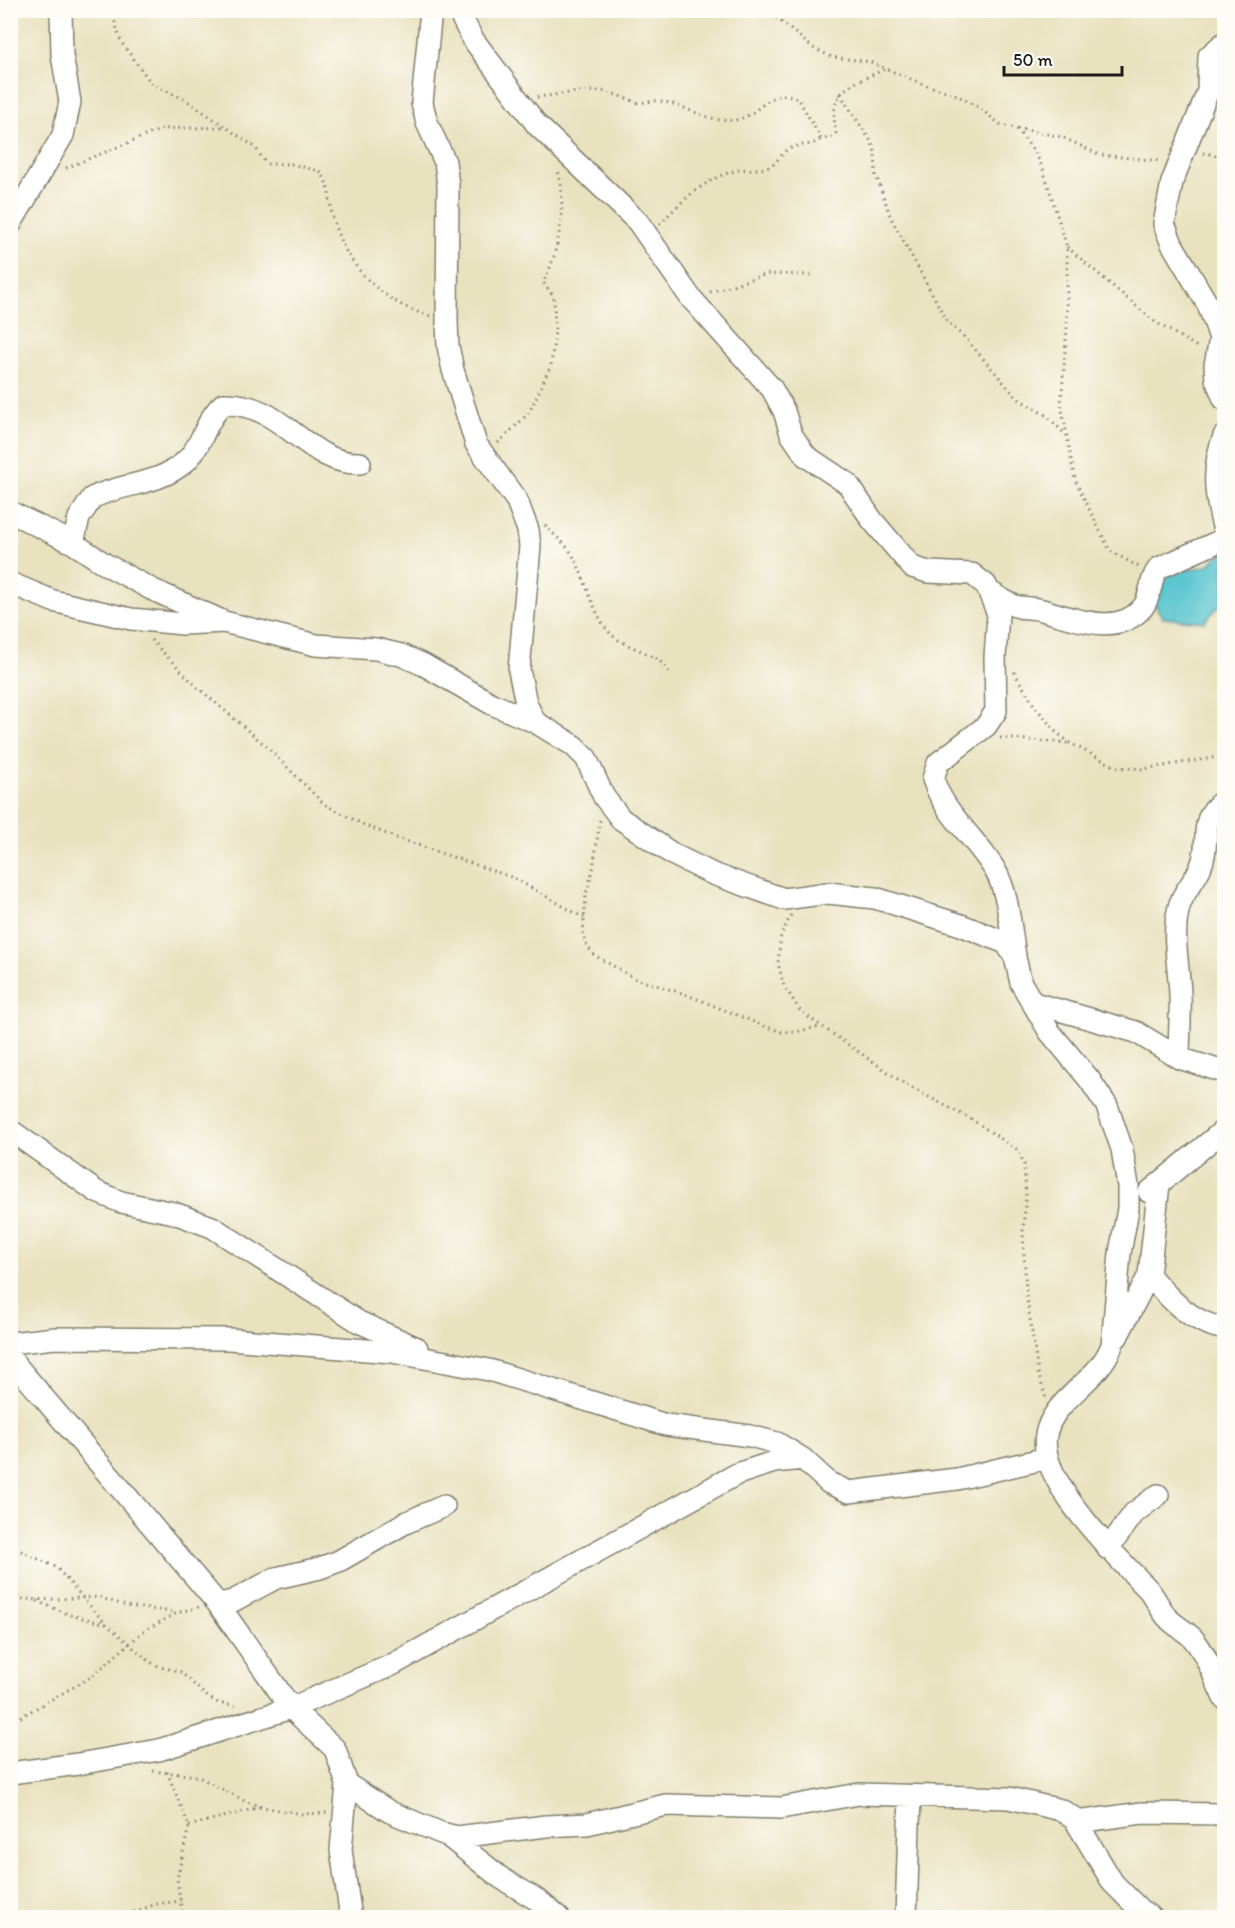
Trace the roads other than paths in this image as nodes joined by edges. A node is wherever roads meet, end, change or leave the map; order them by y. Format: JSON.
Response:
{"nodes":[{"id":1,"x":61,"y":10,"type":"edge"},
{"id":2,"x":431,"y":10,"type":"edge"},
{"id":3,"x":458,"y":10,"type":"edge"},
{"id":4,"x":1224,"y":43,"type":"edge"},
{"id":5,"x":10,"y":225,"type":"edge"},
{"id":6,"x":1224,"y":399,"type":"edge"},
{"id":7,"x":1224,"y":436,"type":"edge"},
{"id":8,"x":360,"y":463,"type":"dead end"},
{"id":9,"x":10,"y":512,"type":"edge"},
{"id":10,"x":1224,"y":530,"type":"edge"},
{"id":11,"x":1224,"y":539,"type":"edge"},
{"id":12,"x":73,"y":543,"type":"junction"},
{"id":13,"x":10,"y":583,"type":"edge"},
{"id":14,"x":990,"y":592,"type":"junction"},
{"id":15,"x":224,"y":622,"type":"junction"},
{"id":16,"x":535,"y":722,"type":"junction"},
{"id":17,"x":1224,"y":800,"type":"edge"},
{"id":18,"x":1015,"y":957,"type":"junction"},
{"id":19,"x":1034,"y":1003,"type":"junction"},
{"id":20,"x":1179,"y":1058,"type":"junction"},
{"id":21,"x":1224,"y":1072,"type":"edge"},
{"id":22,"x":10,"y":1130,"type":"edge"},
{"id":23,"x":1224,"y":1130,"type":"edge"},
{"id":24,"x":1159,"y":1184,"type":"junction"},
{"id":25,"x":1128,"y":1209,"type":"junction"},
{"id":26,"x":1149,"y":1275,"type":"junction"},
{"id":27,"x":1224,"y":1329,"type":"edge"},
{"id":28,"x":10,"y":1343,"type":"edge"},
{"id":29,"x":1112,"y":1345,"type":"junction"},
{"id":30,"x":10,"y":1358,"type":"edge"},
{"id":31,"x":445,"y":1361,"type":"junction"},
{"id":32,"x":1047,"y":1458,"type":"junction"},
{"id":33,"x":803,"y":1459,"type":"junction"},
{"id":34,"x":1158,"y":1495,"type":"dead end"},
{"id":35,"x":444,"y":1506,"type":"dead end"},
{"id":36,"x":1108,"y":1549,"type":"junction"},
{"id":37,"x":218,"y":1604,"type":"junction"},
{"id":38,"x":1224,"y":1698,"type":"edge"},
{"id":39,"x":291,"y":1708,"type":"junction"},
{"id":40,"x":10,"y":1773,"type":"edge"},
{"id":41,"x":347,"y":1784,"type":"junction"},
{"id":42,"x":910,"y":1796,"type":"junction"},
{"id":43,"x":346,"y":1811,"type":"junction"},
{"id":44,"x":390,"y":1812,"type":"junction"},
{"id":45,"x":1224,"y":1814,"type":"edge"},
{"id":46,"x":1077,"y":1822,"type":"junction"},
{"id":47,"x":448,"y":1836,"type":"junction"},
{"id":48,"x":351,"y":1917,"type":"edge"},
{"id":49,"x":559,"y":1917,"type":"edge"},
{"id":50,"x":906,"y":1917,"type":"edge"},
{"id":51,"x":1152,"y":1917,"type":"edge"}],
"edges":[{"from":1,"to":5,"type":"street"},
{"from":2,"to":16,"type":"street"},
{"from":3,"to":14,"type":"street"},
{"from":4,"to":6,"type":"street"},
{"from":7,"to":10,"type":"street"},
{"from":8,"to":12,"type":"street"},
{"from":9,"to":12,"type":"street"},
{"from":11,"to":14,"type":"street"},
{"from":12,"to":15,"type":"street"},
{"from":13,"to":15,"type":"street"},
{"from":14,"to":18,"type":"street"},
{"from":15,"to":16,"type":"street"},
{"from":16,"to":18,"type":"street"},
{"from":17,"to":20,"type":"street"},
{"from":18,"to":19,"type":"street"},
{"from":19,"to":20,"type":"street"},
{"from":19,"to":25,"type":"street"},
{"from":20,"to":21,"type":"street"},
{"from":22,"to":31,"type":"street"},
{"from":23,"to":24,"type":"street"},
{"from":24,"to":25,"type":"street"},
{"from":24,"to":26,"type":"street"},
{"from":25,"to":29,"type":"street"},
{"from":26,"to":27,"type":"street"},
{"from":26,"to":29,"type":"street"},
{"from":28,"to":31,"type":"street"},
{"from":29,"to":32,"type":"street"},
{"from":30,"to":37,"type":"street"},
{"from":31,"to":33,"type":"street"},
{"from":32,"to":33,"type":"street"},
{"from":32,"to":36,"type":"street"},
{"from":33,"to":39,"type":"street"},
{"from":34,"to":36,"type":"street"},
{"from":35,"to":37,"type":"street"},
{"from":36,"to":38,"type":"street"},
{"from":37,"to":39,"type":"street"},
{"from":39,"to":40,"type":"street"},
{"from":39,"to":41,"type":"street"},
{"from":41,"to":43,"type":"street"},
{"from":41,"to":44,"type":"street"},
{"from":42,"to":46,"type":"street"},
{"from":42,"to":47,"type":"street"},
{"from":42,"to":50,"type":"street"},
{"from":43,"to":44,"type":"street"},
{"from":43,"to":48,"type":"street"},
{"from":44,"to":47,"type":"street"},
{"from":45,"to":46,"type":"street"},
{"from":46,"to":51,"type":"street"},
{"from":47,"to":49,"type":"street"}]}
